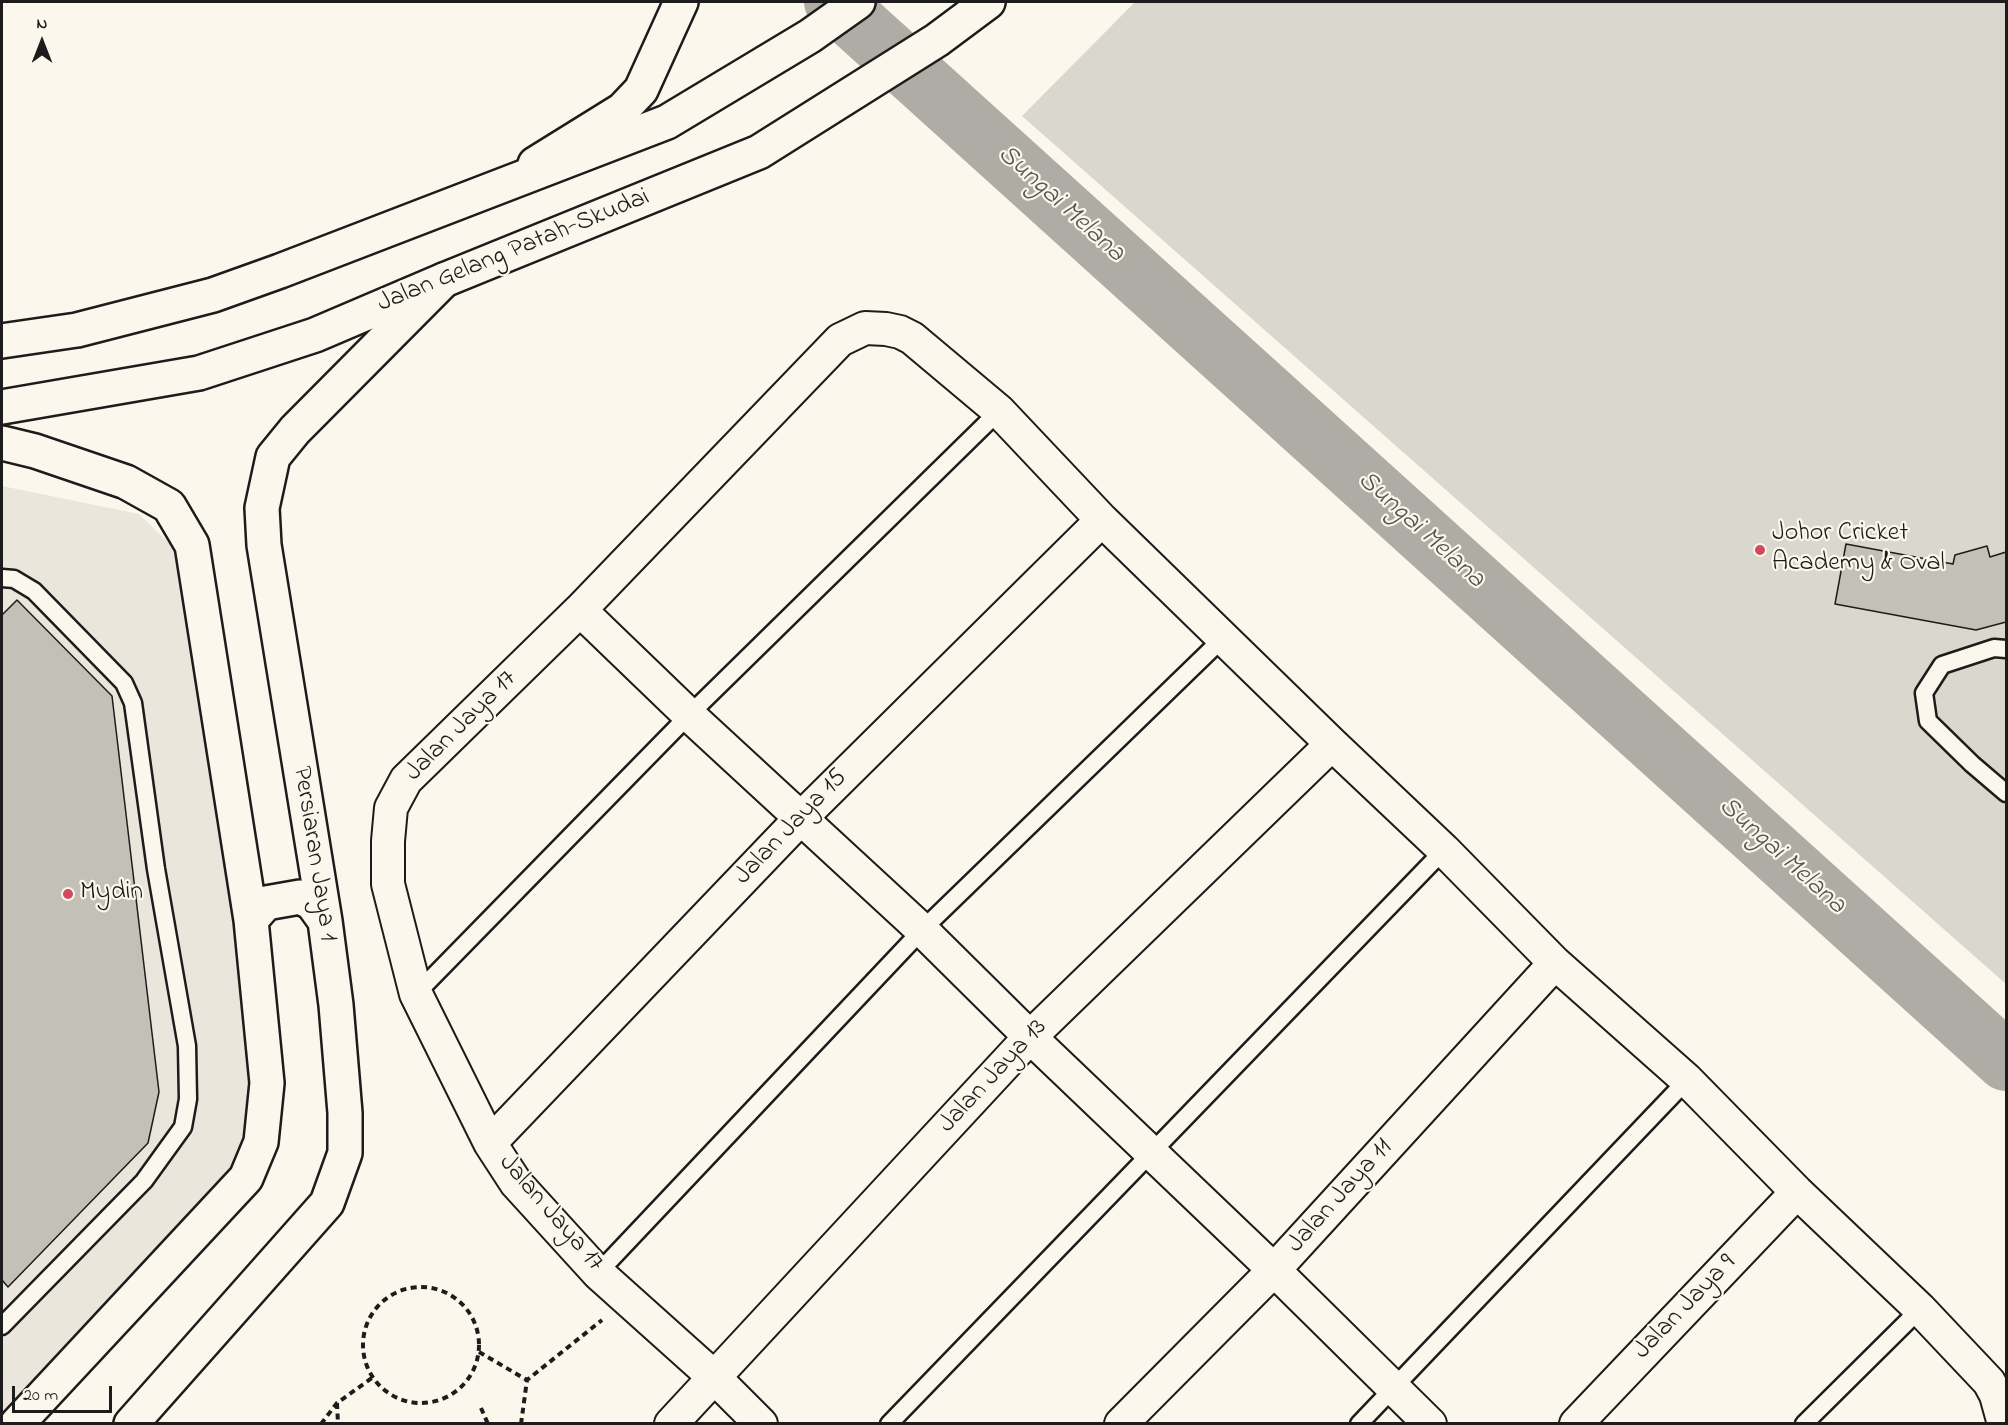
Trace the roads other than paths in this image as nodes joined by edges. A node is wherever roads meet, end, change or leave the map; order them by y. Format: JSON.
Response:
{"nodes":[{"id":1,"x":681,"y":2,"type":"edge"},
{"id":2,"x":858,"y":2,"type":"edge"},
{"id":3,"x":988,"y":2,"type":"edge"},
{"id":4,"x":495,"y":189,"type":"junction"},
{"id":5,"x":444,"y":280,"type":"junction"},
{"id":6,"x":2,"y":341,"type":"edge"},
{"id":7,"x":2,"y":407,"type":"edge"},
{"id":8,"x":999,"y":411,"type":"junction"},
{"id":9,"x":2,"y":443,"type":"edge"},
{"id":10,"x":1102,"y":520,"type":"junction"},
{"id":11,"x":2,"y":578,"type":"edge"},
{"id":12,"x":580,"y":610,"type":"junction"},
{"id":13,"x":1222,"y":639,"type":"junction"},
{"id":14,"x":2007,"y":649,"type":"edge"},
{"id":15,"x":689,"y":715,"type":"junction"},
{"id":16,"x":1332,"y":744,"type":"junction"},
{"id":17,"x":2007,"y":793,"type":"edge"},
{"id":18,"x":801,"y":818,"type":"junction"},
{"id":19,"x":1444,"y":850,"type":"junction"},
{"id":20,"x":250,"y":920,"type":"junction"},
{"id":21,"x":326,"y":921,"type":"junction"},
{"id":22,"x":922,"y":930,"type":"junction"},
{"id":23,"x":1555,"y":963,"type":"junction"},
{"id":24,"x":416,"y":994,"type":"junction"},
{"id":25,"x":1030,"y":1037,"type":"junction"},
{"id":26,"x":1687,"y":1080,"type":"junction"},
{"id":27,"x":490,"y":1143,"type":"junction"},
{"id":28,"x":1152,"y":1152,"type":"junction"},
{"id":29,"x":1797,"y":1191,"type":"junction"},
{"id":30,"x":1274,"y":1270,"type":"junction"},
{"id":31,"x":598,"y":1273,"type":"junction"},
{"id":32,"x":1920,"y":1309,"type":"junction"},
{"id":33,"x":2,"y":1326,"type":"edge"},
{"id":34,"x":714,"y":1377,"type":"junction"},
{"id":35,"x":1394,"y":1389,"type":"junction"},
{"id":36,"x":143,"y":1418,"type":"edge"},
{"id":37,"x":17,"y":1424,"type":"edge"},
{"id":38,"x":670,"y":1424,"type":"edge"},
{"id":39,"x":761,"y":1424,"type":"edge"},
{"id":40,"x":889,"y":1424,"type":"edge"},
{"id":41,"x":1121,"y":1424,"type":"edge"},
{"id":42,"x":1359,"y":1424,"type":"edge"},
{"id":43,"x":1430,"y":1424,"type":"edge"},
{"id":44,"x":1576,"y":1424,"type":"edge"},
{"id":45,"x":1804,"y":1424,"type":"edge"},
{"id":46,"x":2004,"y":1424,"type":"edge"}],
"edges":[{"from":1,"to":4,"type":"main road"},
{"from":2,"to":4,"type":"main road"},
{"from":3,"to":5,"type":"main road","name":"Jalan Gelang Patah-Skudai"},
{"from":4,"to":6,"type":"main road"},
{"from":5,"to":7,"type":"main road","name":"Jalan Gelang Patah-Skudai"},
{"from":5,"to":21,"type":"main road","name":"Persiaran Jaya 1"},
{"from":8,"to":10,"type":"street"},
{"from":8,"to":12,"type":"street","name":"Jalan Jaya 17"},
{"from":8,"to":15,"type":"lane"},
{"from":9,"to":20,"type":"main road"},
{"from":10,"to":13,"type":"street"},
{"from":10,"to":18,"type":"street","name":"Jalan Jaya 15"},
{"from":11,"to":33,"type":"lane"},
{"from":12,"to":15,"type":"street"},
{"from":12,"to":24,"type":"street","name":"Jalan Jaya 17"},
{"from":13,"to":16,"type":"street"},
{"from":13,"to":22,"type":"lane"},
{"from":14,"to":17,"type":"lane"},
{"from":15,"to":18,"type":"street"},
{"from":15,"to":24,"type":"lane"},
{"from":16,"to":19,"type":"street"},
{"from":16,"to":25,"type":"street","name":"Jalan Jaya 13"},
{"from":18,"to":22,"type":"street"},
{"from":18,"to":27,"type":"street","name":"Jalan Jaya 15"},
{"from":19,"to":23,"type":"street"},
{"from":19,"to":28,"type":"lane"},
{"from":20,"to":21,"type":"main road"},
{"from":20,"to":37,"type":"main road"},
{"from":21,"to":36,"type":"main road","name":"Persiaran Jaya 1"},
{"from":22,"to":25,"type":"street"},
{"from":22,"to":31,"type":"lane"},
{"from":23,"to":26,"type":"street"},
{"from":23,"to":30,"type":"street","name":"Jalan Jaya 11"},
{"from":24,"to":27,"type":"street","name":"Jalan Jaya 17"},
{"from":25,"to":28,"type":"street"},
{"from":25,"to":34,"type":"street","name":"Jalan Jaya 13"},
{"from":26,"to":29,"type":"street"},
{"from":26,"to":35,"type":"lane"},
{"from":27,"to":31,"type":"street","name":"Jalan Jaya 17"},
{"from":28,"to":30,"type":"street"},
{"from":28,"to":40,"type":"lane"},
{"from":29,"to":32,"type":"street"},
{"from":29,"to":44,"type":"street","name":"Jalan Jaya 9"},
{"from":30,"to":35,"type":"street"},
{"from":30,"to":41,"type":"street","name":"Jalan Jaya 11"},
{"from":31,"to":34,"type":"street","name":"Jalan Jaya 17"},
{"from":32,"to":45,"type":"lane"},
{"from":32,"to":46,"type":"street"},
{"from":34,"to":38,"type":"street","name":"Jalan Jaya 13"},
{"from":34,"to":39,"type":"street","name":"Jalan Jaya 17"},
{"from":35,"to":42,"type":"lane"},
{"from":35,"to":43,"type":"street"}]}
